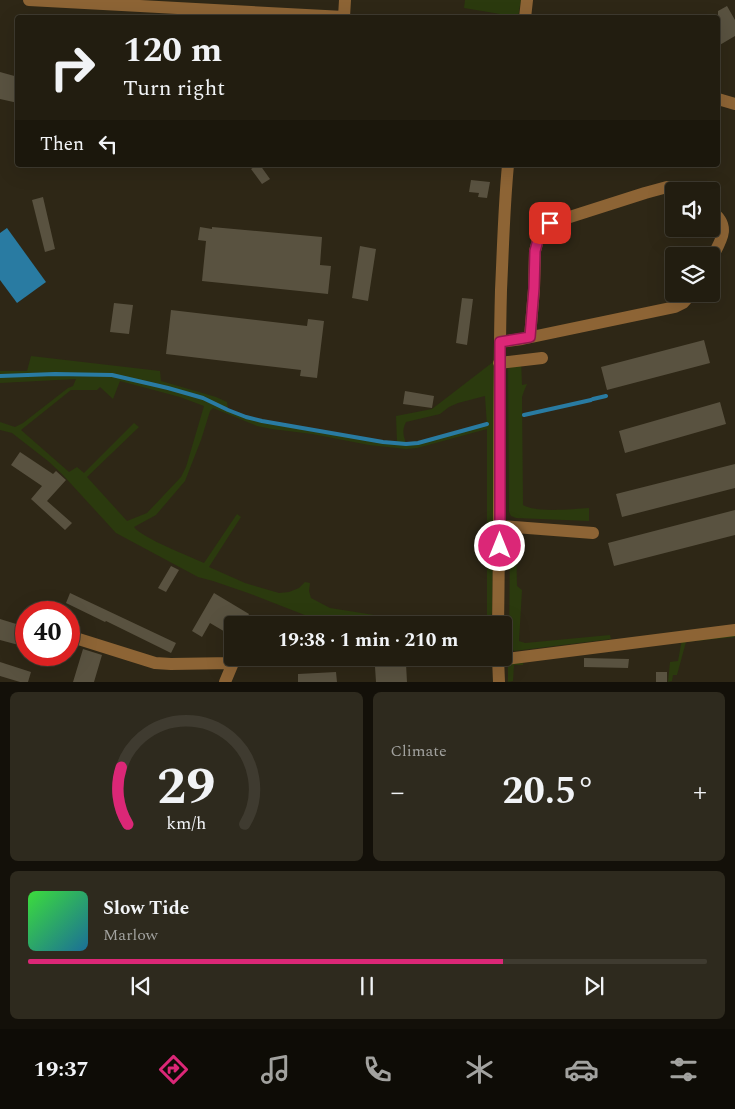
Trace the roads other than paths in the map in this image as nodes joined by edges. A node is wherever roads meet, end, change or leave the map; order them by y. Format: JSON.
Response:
{"nodes":[{"id":1,"x":29,"y":0,"type":"edge"},
{"id":2,"x":345,"y":0,"type":"edge"},
{"id":3,"x":527,"y":0,"type":"edge"},
{"id":4,"x":307,"y":15,"type":"edge"},
{"id":5,"x":344,"y":15,"type":"edge"},
{"id":6,"x":525,"y":15,"type":"edge"},
{"id":7,"x":720,"y":100,"type":"edge"},
{"id":8,"x":735,"y":104,"type":"edge"},
{"id":9,"x":508,"y":167,"type":"edge"},
{"id":10,"x":665,"y":188,"type":"edge"},
{"id":11,"x":720,"y":219,"type":"edge"},
{"id":12,"x":718,"y":247,"type":"edge"},
{"id":13,"x":685,"y":302,"type":"edge"},
{"id":14,"x":530,"y":337,"type":"junction"},
{"id":15,"x":500,"y":342,"type":"junction"},
{"id":16,"x":542,"y":358,"type":"dead end"},
{"id":17,"x":499,"y":363,"type":"junction"},
{"id":18,"x":500,"y":526,"type":"junction"},
{"id":19,"x":593,"y":533,"type":"dead end"},
{"id":20,"x":498,"y":616,"type":"edge"},
{"id":21,"x":735,"y":630,"type":"edge"},
{"id":22,"x":80,"y":639,"type":"edge"},
{"id":23,"x":512,"y":657,"type":"edge"},
{"id":24,"x":224,"y":661,"type":"edge"},
{"id":25,"x":232,"y":666,"type":"edge"},
{"id":26,"x":498,"y":666,"type":"edge"},
{"id":27,"x":225,"y":682,"type":"edge"},
{"id":28,"x":498,"y":682,"type":"edge"}],
"edges":[{"from":1,"to":4,"type":"street"},
{"from":2,"to":5,"type":"street"},
{"from":3,"to":6,"type":"street"},
{"from":7,"to":8,"type":"street"},
{"from":9,"to":15,"type":"street"},
{"from":10,"to":14,"type":"street"},
{"from":11,"to":12,"type":"street"},
{"from":13,"to":14,"type":"street"},
{"from":14,"to":15,"type":"street"},
{"from":15,"to":17,"type":"street"},
{"from":16,"to":17,"type":"street"},
{"from":17,"to":18,"type":"street"},
{"from":18,"to":19,"type":"street"},
{"from":18,"to":20,"type":"street"},
{"from":21,"to":23,"type":"street"},
{"from":22,"to":24,"type":"street"},
{"from":25,"to":27,"type":"street"},
{"from":26,"to":28,"type":"street"}]}
